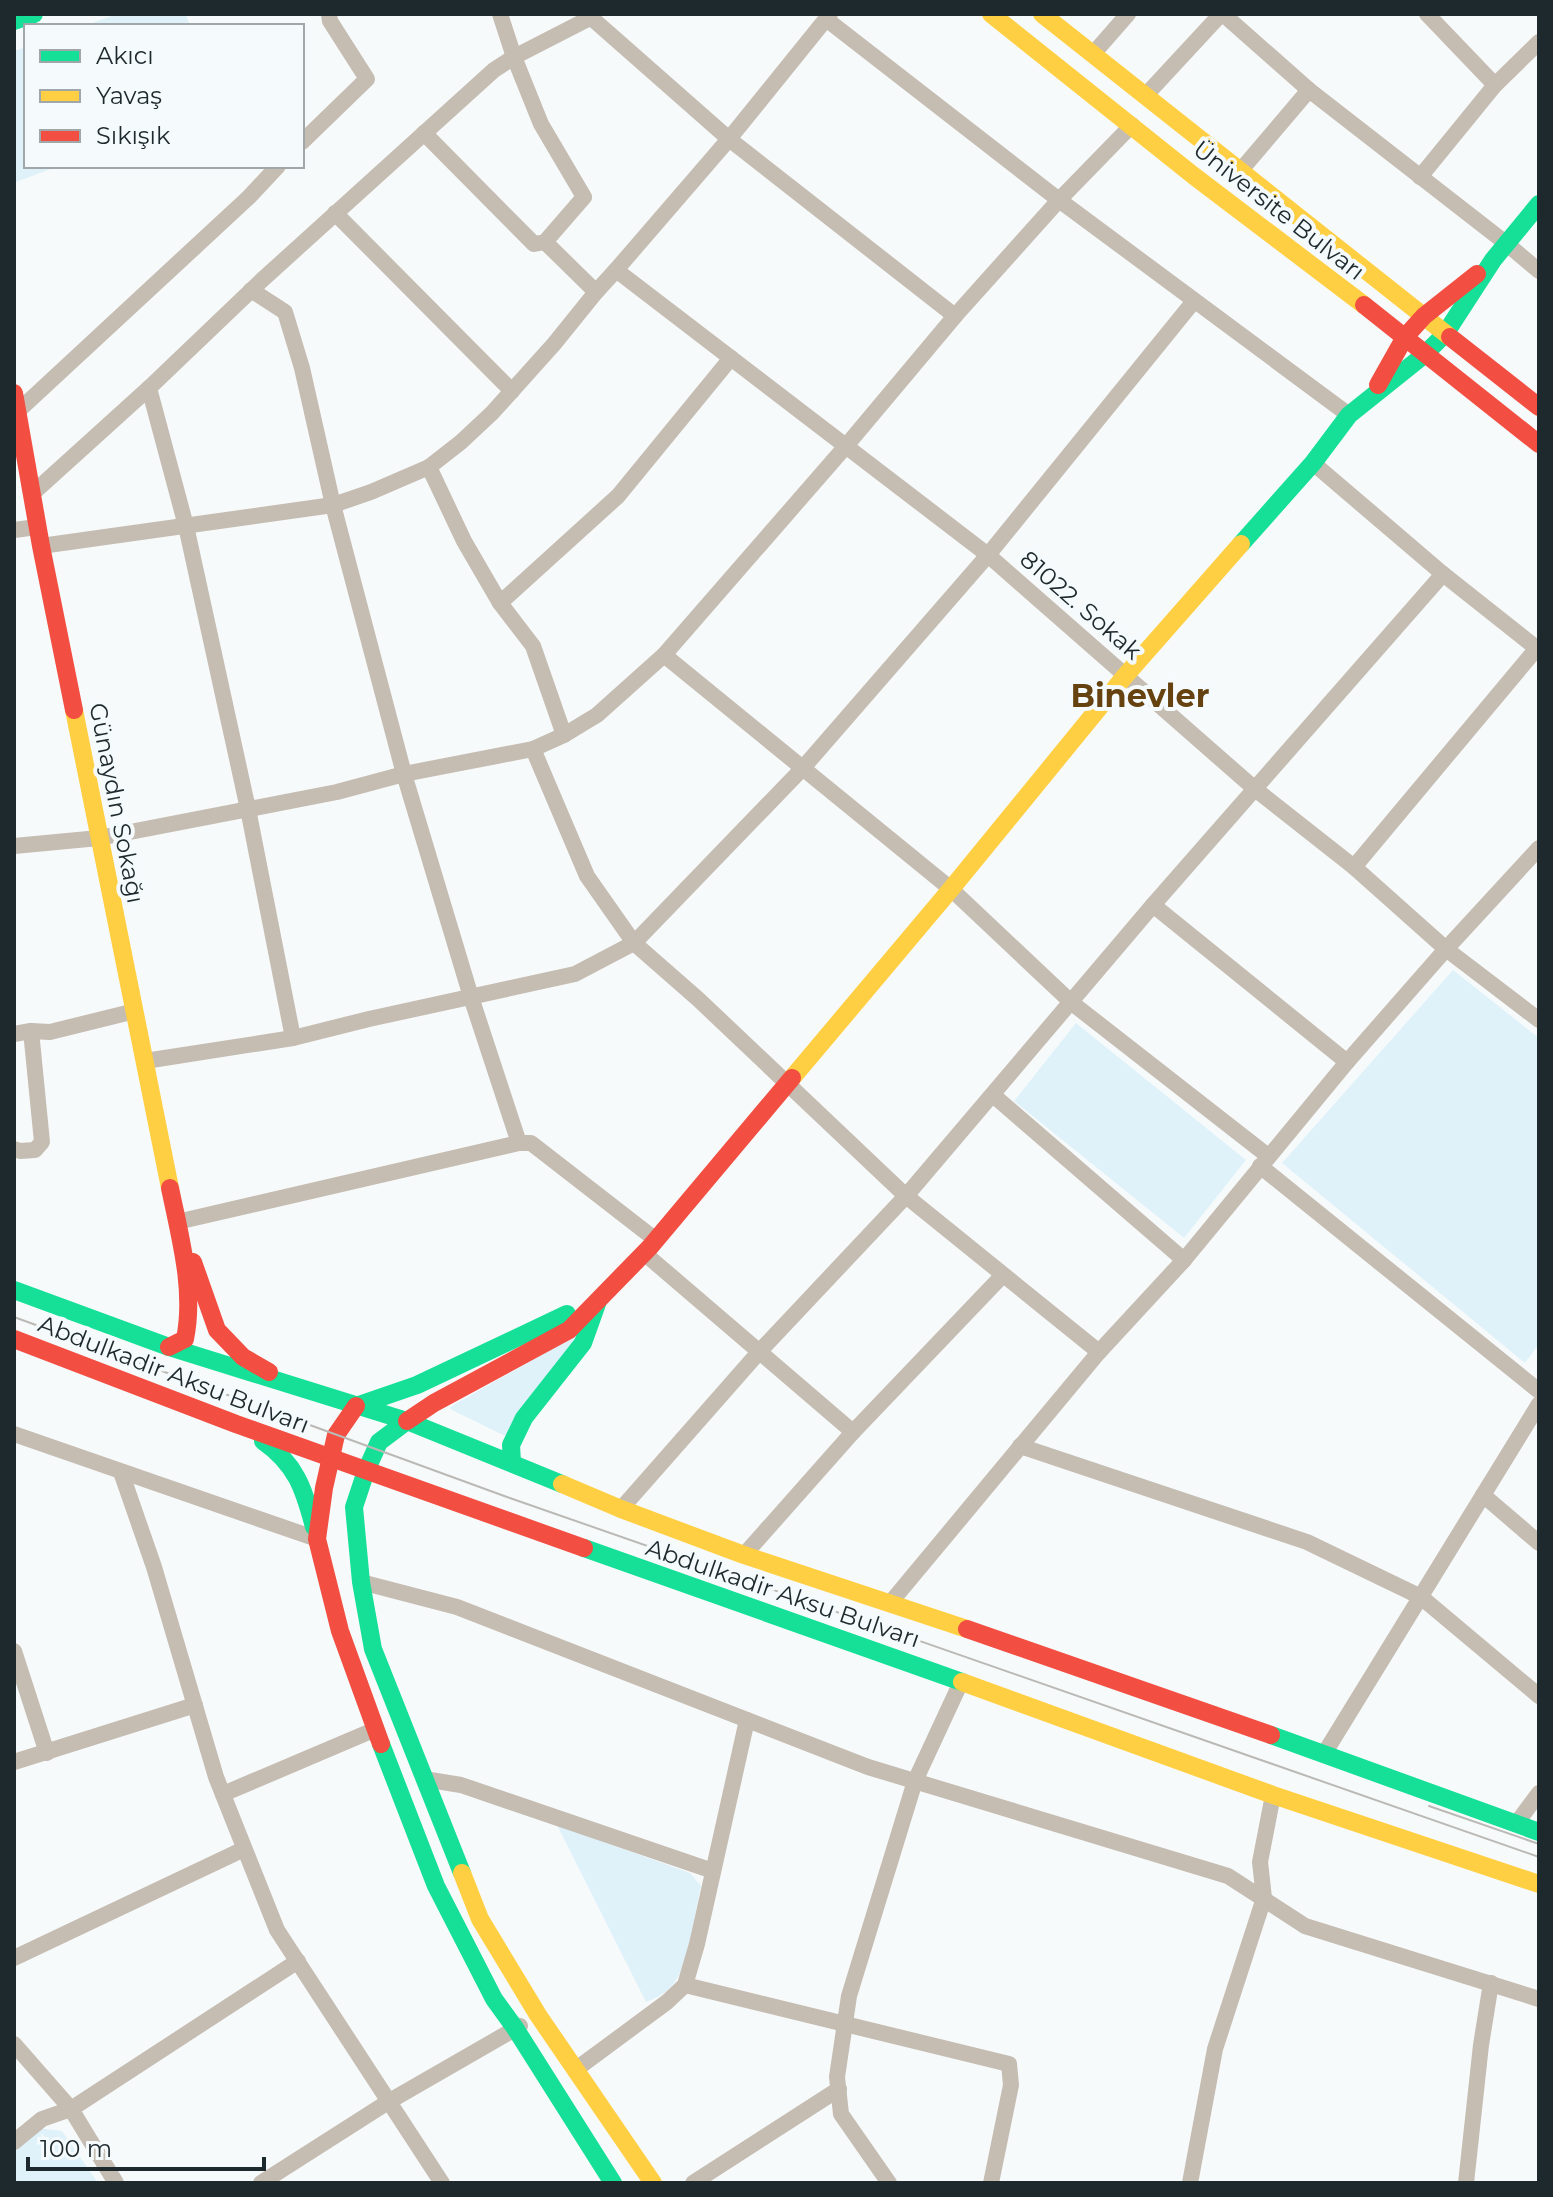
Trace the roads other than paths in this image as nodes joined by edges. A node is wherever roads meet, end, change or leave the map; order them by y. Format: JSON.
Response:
{"nodes":[{"id":1,"x":34,"y":14,"type":"edge"},
{"id":2,"x":329,"y":14,"type":"edge"},
{"id":3,"x":500,"y":14,"type":"edge"},
{"id":4,"x":991,"y":14,"type":"edge"},
{"id":5,"x":1042,"y":14,"type":"edge"},
{"id":6,"x":1128,"y":14,"type":"edge"},
{"id":7,"x":1222,"y":14,"type":"edge"},
{"id":8,"x":1427,"y":14,"type":"edge"},
{"id":9,"x":588,"y":16,"type":"edge"},
{"id":10,"x":828,"y":17,"type":"edge"},
{"id":11,"x":14,"y":21,"type":"edge"},
{"id":12,"x":1539,"y":42,"type":"edge"},
{"id":13,"x":1093,"y":54,"type":"junction"},
{"id":14,"x":514,"y":57,"type":"junction"},
{"id":15,"x":1495,"y":85,"type":"junction"},
{"id":16,"x":1309,"y":90,"type":"junction"},
{"id":17,"x":1145,"y":96,"type":"junction"},
{"id":18,"x":1132,"y":125,"type":"junction"},
{"id":19,"x":424,"y":133,"type":"junction"},
{"id":20,"x":729,"y":139,"type":"junction"},
{"id":21,"x":304,"y":140,"type":"edge"},
{"id":22,"x":276,"y":168,"type":"edge"},
{"id":23,"x":1241,"y":170,"type":"junction"},
{"id":24,"x":1420,"y":177,"type":"junction"},
{"id":25,"x":1059,"y":200,"type":"junction"},
{"id":26,"x":1539,"y":204,"type":"edge"},
{"id":27,"x":335,"y":213,"type":"junction"},
{"id":28,"x":545,"y":242,"type":"junction"},
{"id":29,"x":1507,"y":244,"type":"junction"},
{"id":30,"x":1493,"y":260,"type":"junction"},
{"id":31,"x":616,"y":270,"type":"junction"},
{"id":32,"x":1539,"y":271,"type":"edge"},
{"id":33,"x":251,"y":290,"type":"junction"},
{"id":34,"x":596,"y":292,"type":"junction"},
{"id":35,"x":1194,"y":301,"type":"junction"},
{"id":36,"x":955,"y":316,"type":"junction"},
{"id":37,"x":1424,"y":316,"type":"junction"},
{"id":38,"x":1445,"y":334,"type":"junction"},
{"id":39,"x":1405,"y":337,"type":"junction"},
{"id":40,"x":1424,"y":355,"type":"junction"},
{"id":41,"x":731,"y":358,"type":"junction"},
{"id":42,"x":149,"y":388,"type":"junction"},
{"id":43,"x":512,"y":391,"type":"junction"},
{"id":44,"x":14,"y":393,"type":"edge"},
{"id":45,"x":1371,"y":398,"type":"junction"},
{"id":46,"x":1539,"y":407,"type":"edge"},
{"id":47,"x":17,"y":412,"type":"junction"},
{"id":48,"x":1349,"y":415,"type":"junction"},
{"id":49,"x":1539,"y":444,"type":"edge"},
{"id":50,"x":846,"y":446,"type":"junction"},
{"id":51,"x":1313,"y":463,"type":"junction"},
{"id":52,"x":429,"y":467,"type":"junction"},
{"id":53,"x":33,"y":493,"type":"junction"},
{"id":54,"x":333,"y":505,"type":"junction"},
{"id":55,"x":186,"y":526,"type":"junction"},
{"id":56,"x":14,"y":530,"type":"edge"},
{"id":57,"x":39,"y":536,"type":"junction"},
{"id":58,"x":988,"y":555,"type":"junction"},
{"id":59,"x":1443,"y":574,"type":"junction"},
{"id":60,"x":500,"y":603,"type":"junction"},
{"id":61,"x":1538,"y":649,"type":"edge"},
{"id":62,"x":664,"y":655,"type":"junction"},
{"id":63,"x":1125,"y":676,"type":"junction"},
{"id":64,"x":564,"y":735,"type":"junction"},
{"id":65,"x":533,"y":749,"type":"junction"},
{"id":66,"x":802,"y":769,"type":"junction"},
{"id":67,"x":404,"y":774,"type":"junction"},
{"id":68,"x":1255,"y":789,"type":"junction"},
{"id":69,"x":248,"y":809,"type":"junction"},
{"id":70,"x":99,"y":838,"type":"junction"},
{"id":71,"x":14,"y":846,"type":"edge"},
{"id":72,"x":1539,"y":848,"type":"edge"},
{"id":73,"x":1354,"y":867,"type":"junction"},
{"id":74,"x":951,"y":889,"type":"junction"},
{"id":75,"x":1153,"y":905,"type":"junction"},
{"id":76,"x":634,"y":943,"type":"junction"},
{"id":77,"x":1446,"y":949,"type":"junction"},
{"id":78,"x":471,"y":997,"type":"junction"},
{"id":79,"x":1072,"y":1003,"type":"junction"},
{"id":80,"x":135,"y":1011,"type":"junction"},
{"id":81,"x":1539,"y":1020,"type":"edge"},
{"id":82,"x":31,"y":1031,"type":"junction"},
{"id":83,"x":14,"y":1034,"type":"edge"},
{"id":84,"x":293,"y":1038,"type":"junction"},
{"id":85,"x":145,"y":1061,"type":"junction"},
{"id":86,"x":1347,"y":1062,"type":"junction"},
{"id":87,"x":788,"y":1085,"type":"junction"},
{"id":88,"x":993,"y":1095,"type":"junction"},
{"id":89,"x":519,"y":1143,"type":"junction"},
{"id":90,"x":14,"y":1149,"type":"edge"},
{"id":91,"x":1264,"y":1161,"type":"junction"},
{"id":92,"x":906,"y":1196,"type":"junction"},
{"id":93,"x":177,"y":1222,"type":"junction"},
{"id":94,"x":650,"y":1246,"type":"junction"},
{"id":95,"x":1184,"y":1260,"type":"junction"},
{"id":96,"x":1003,"y":1275,"type":"junction"},
{"id":97,"x":14,"y":1290,"type":"edge"},
{"id":98,"x":598,"y":1301,"type":"junction"},
{"id":99,"x":14,"y":1339,"type":"edge"},
{"id":100,"x":169,"y":1347,"type":"junction"},
{"id":101,"x":759,"y":1352,"type":"junction"},
{"id":102,"x":1099,"y":1352,"type":"junction"},
{"id":103,"x":290,"y":1384,"type":"junction"},
{"id":104,"x":1539,"y":1391,"type":"edge"},
{"id":105,"x":1539,"y":1404,"type":"edge"},
{"id":106,"x":356,"y":1406,"type":"junction"},
{"id":107,"x":407,"y":1421,"type":"junction"},
{"id":108,"x":236,"y":1424,"type":"junction"},
{"id":109,"x":853,"y":1432,"type":"junction"},
{"id":110,"x":14,"y":1434,"type":"edge"},
{"id":111,"x":1020,"y":1446,"type":"junction"},
{"id":112,"x":330,"y":1458,"type":"junction"},
{"id":113,"x":512,"y":1462,"type":"junction"},
{"id":114,"x":366,"y":1471,"type":"junction"},
{"id":115,"x":121,"y":1472,"type":"junction"},
{"id":116,"x":1483,"y":1495,"type":"junction"},
{"id":117,"x":621,"y":1509,"type":"junction"},
{"id":118,"x":317,"y":1539,"type":"junction"},
{"id":119,"x":1539,"y":1543,"type":"edge"},
{"id":120,"x":744,"y":1555,"type":"junction"},
{"id":121,"x":361,"y":1582,"type":"junction"},
{"id":122,"x":1421,"y":1597,"type":"junction"},
{"id":123,"x":891,"y":1602,"type":"junction"},
{"id":124,"x":14,"y":1651,"type":"edge"},
{"id":125,"x":961,"y":1682,"type":"junction"},
{"id":126,"x":1539,"y":1696,"type":"edge"},
{"id":127,"x":195,"y":1705,"type":"junction"},
{"id":128,"x":747,"y":1720,"type":"junction"},
{"id":129,"x":376,"y":1729,"type":"junction"},
{"id":130,"x":47,"y":1753,"type":"junction"},
{"id":131,"x":1324,"y":1754,"type":"junction"},
{"id":132,"x":14,"y":1762,"type":"edge"},
{"id":133,"x":424,"y":1779,"type":"junction"},
{"id":134,"x":915,"y":1781,"type":"junction"},
{"id":135,"x":1539,"y":1793,"type":"edge"},
{"id":136,"x":223,"y":1794,"type":"junction"},
{"id":137,"x":1273,"y":1795,"type":"junction"},
{"id":138,"x":1516,"y":1824,"type":"junction"},
{"id":139,"x":1539,"y":1832,"type":"edge"},
{"id":140,"x":244,"y":1849,"type":"junction"},
{"id":141,"x":713,"y":1871,"type":"junction"},
{"id":142,"x":1539,"y":1884,"type":"edge"},
{"id":143,"x":1264,"y":1898,"type":"junction"},
{"id":144,"x":14,"y":1958,"type":"edge"},
{"id":145,"x":298,"y":1961,"type":"junction"},
{"id":146,"x":1491,"y":1983,"type":"junction"},
{"id":147,"x":685,"y":1985,"type":"junction"},
{"id":148,"x":1539,"y":1999,"type":"edge"},
{"id":149,"x":538,"y":2015,"type":"junction"},
{"id":150,"x":845,"y":2024,"type":"junction"},
{"id":151,"x":515,"y":2028,"type":"junction"},
{"id":152,"x":14,"y":2044,"type":"edge"},
{"id":153,"x":575,"y":2070,"type":"junction"},
{"id":154,"x":839,"y":2089,"type":"junction"},
{"id":155,"x":388,"y":2102,"type":"junction"},
{"id":156,"x":71,"y":2109,"type":"junction"},
{"id":157,"x":14,"y":2142,"type":"edge"},
{"id":158,"x":116,"y":2183,"type":"edge"},
{"id":159,"x":261,"y":2183,"type":"edge"},
{"id":160,"x":442,"y":2183,"type":"edge"},
{"id":161,"x":613,"y":2183,"type":"edge"},
{"id":162,"x":653,"y":2183,"type":"edge"},
{"id":163,"x":693,"y":2183,"type":"edge"},
{"id":164,"x":889,"y":2183,"type":"edge"},
{"id":165,"x":991,"y":2183,"type":"edge"},
{"id":166,"x":1190,"y":2183,"type":"edge"},
{"id":167,"x":1466,"y":2183,"type":"edge"}],
"edges":[{"from":1,"to":11,"type":"main road"},
{"from":2,"to":21,"type":"street"},
{"from":3,"to":14,"type":"street"},
{"from":4,"to":18,"type":"main road","name":"Üniversite Bulvarı"},
{"from":5,"to":13,"type":"main road","name":"Üniversite Bulvarı"},
{"from":6,"to":13,"type":"street"},
{"from":7,"to":16,"type":"street"},
{"from":7,"to":17,"type":"street"},
{"from":8,"to":15,"type":"street"},
{"from":9,"to":14,"type":"street"},
{"from":9,"to":20,"type":"street"},
{"from":10,"to":20,"type":"street"},
{"from":10,"to":25,"type":"street"},
{"from":12,"to":15,"type":"street"},
{"from":13,"to":17,"type":"main road","name":"Üniversite Bulvarı"},
{"from":14,"to":19,"type":"street"},
{"from":14,"to":28,"type":"street"},
{"from":15,"to":24,"type":"street"},
{"from":16,"to":23,"type":"street"},
{"from":16,"to":24,"type":"street"},
{"from":17,"to":23,"type":"main road","name":"Üniversite Bulvarı"},
{"from":18,"to":25,"type":"street"},
{"from":18,"to":39,"type":"main road","name":"Üniversite Bulvarı"},
{"from":19,"to":27,"type":"street"},
{"from":19,"to":28,"type":"street"},
{"from":20,"to":31,"type":"street"},
{"from":20,"to":36,"type":"street"},
{"from":22,"to":47,"type":"street"},
{"from":23,"to":37,"type":"main road","name":"Üniversite Bulvarı"},
{"from":24,"to":29,"type":"street"},
{"from":25,"to":35,"type":"street"},
{"from":25,"to":36,"type":"street"},
{"from":26,"to":29,"type":"main road"},
{"from":27,"to":33,"type":"street"},
{"from":27,"to":43,"type":"street"},
{"from":28,"to":34,"type":"street"},
{"from":29,"to":30,"type":"main road"},
{"from":29,"to":32,"type":"street"},
{"from":30,"to":37,"type":"main road"},
{"from":30,"to":38,"type":"main road"},
{"from":31,"to":34,"type":"street"},
{"from":31,"to":41,"type":"street","name":"81022. Sokak"},
{"from":33,"to":42,"type":"street"},
{"from":33,"to":54,"type":"street"},
{"from":34,"to":43,"type":"street"},
{"from":35,"to":48,"type":"street"},
{"from":35,"to":58,"type":"street"},
{"from":36,"to":50,"type":"street"},
{"from":37,"to":38,"type":"main road","name":"Üniversite Bulvarı"},
{"from":37,"to":39,"type":"main road"},
{"from":38,"to":40,"type":"main road"},
{"from":38,"to":46,"type":"main road","name":"Üniversite Bulvarı"},
{"from":39,"to":40,"type":"main road","name":"Üniversite Bulvarı"},
{"from":39,"to":45,"type":"main road"},
{"from":40,"to":45,"type":"main road"},
{"from":40,"to":49,"type":"main road","name":"Üniversite Bulvarı"},
{"from":41,"to":50,"type":"street","name":"81022. Sokak"},
{"from":41,"to":60,"type":"street"},
{"from":42,"to":53,"type":"street"},
{"from":42,"to":55,"type":"street"},
{"from":43,"to":52,"type":"street"},
{"from":44,"to":47,"type":"main road","name":"Günaydın Sokağı"},
{"from":45,"to":48,"type":"main road"},
{"from":47,"to":53,"type":"main road","name":"Günaydın Sokağı"},
{"from":48,"to":51,"type":"main road"},
{"from":50,"to":58,"type":"street","name":"81022. Sokak"},
{"from":50,"to":62,"type":"street"},
{"from":51,"to":59,"type":"street"},
{"from":51,"to":63,"type":"main road"},
{"from":52,"to":54,"type":"street"},
{"from":52,"to":60,"type":"street"},
{"from":53,"to":57,"type":"main road","name":"Günaydın Sokağı"},
{"from":54,"to":55,"type":"street"},
{"from":54,"to":67,"type":"street"},
{"from":55,"to":57,"type":"street"},
{"from":55,"to":69,"type":"street"},
{"from":56,"to":57,"type":"street"},
{"from":57,"to":70,"type":"main road","name":"Günaydın Sokağı"},
{"from":58,"to":63,"type":"street","name":"81022. Sokak"},
{"from":58,"to":66,"type":"street"},
{"from":59,"to":61,"type":"street"},
{"from":59,"to":68,"type":"street"},
{"from":60,"to":64,"type":"street"},
{"from":61,"to":73,"type":"street"},
{"from":62,"to":64,"type":"street"},
{"from":62,"to":66,"type":"street"},
{"from":63,"to":68,"type":"street","name":"81022. Sokak"},
{"from":63,"to":74,"type":"main road"},
{"from":64,"to":65,"type":"street"},
{"from":65,"to":67,"type":"street"},
{"from":65,"to":76,"type":"street"},
{"from":66,"to":74,"type":"street"},
{"from":66,"to":76,"type":"street"},
{"from":67,"to":69,"type":"street"},
{"from":67,"to":78,"type":"street"},
{"from":68,"to":73,"type":"street","name":"81022. Sokak"},
{"from":68,"to":75,"type":"street"},
{"from":69,"to":70,"type":"street"},
{"from":69,"to":84,"type":"street"},
{"from":70,"to":71,"type":"street"},
{"from":70,"to":80,"type":"main road","name":"Günaydın Sokağı"},
{"from":72,"to":77,"type":"street"},
{"from":73,"to":77,"type":"street","name":"81022. Sokak"},
{"from":74,"to":79,"type":"street"},
{"from":74,"to":87,"type":"main road"},
{"from":75,"to":79,"type":"street"},
{"from":75,"to":86,"type":"street"},
{"from":76,"to":78,"type":"street"},
{"from":76,"to":87,"type":"street"},
{"from":77,"to":81,"type":"street","name":"81022. Sokak"},
{"from":77,"to":86,"type":"street"},
{"from":78,"to":84,"type":"street"},
{"from":78,"to":89,"type":"street"},
{"from":79,"to":88,"type":"street"},
{"from":79,"to":91,"type":"street"},
{"from":80,"to":82,"type":"street"},
{"from":80,"to":85,"type":"main road","name":"Günaydın Sokağı"},
{"from":82,"to":83,"type":"street"},
{"from":82,"to":90,"type":"street"},
{"from":84,"to":85,"type":"street"},
{"from":85,"to":93,"type":"main road","name":"Günaydın Sokağı"},
{"from":86,"to":91,"type":"street"},
{"from":87,"to":92,"type":"street"},
{"from":87,"to":94,"type":"main road"},
{"from":88,"to":92,"type":"street"},
{"from":88,"to":95,"type":"street"},
{"from":89,"to":93,"type":"street"},
{"from":89,"to":94,"type":"street"},
{"from":91,"to":95,"type":"street"},
{"from":91,"to":104,"type":"street"},
{"from":92,"to":96,"type":"street"},
{"from":92,"to":101,"type":"street"},
{"from":93,"to":100,"type":"main road"},
{"from":93,"to":103,"type":"main road"},
{"from":94,"to":98,"type":"main road"},
{"from":94,"to":101,"type":"street"},
{"from":95,"to":102,"type":"street"},
{"from":96,"to":102,"type":"street"},
{"from":96,"to":109,"type":"street"},
{"from":97,"to":100,"type":"main road"},
{"from":98,"to":106,"type":"main road"},
{"from":98,"to":107,"type":"main road"},
{"from":98,"to":113,"type":"main road"},
{"from":99,"to":108,"type":"main road","name":"Abdulkadir Aksu Bulvarı"},
{"from":100,"to":103,"type":"main road"},
{"from":101,"to":109,"type":"street"},
{"from":101,"to":117,"type":"street"},
{"from":102,"to":111,"type":"street"},
{"from":103,"to":106,"type":"main road"},
{"from":105,"to":116,"type":"street"},
{"from":106,"to":107,"type":"main road"},
{"from":106,"to":112,"type":"main road"},
{"from":107,"to":113,"type":"main road"},
{"from":107,"to":114,"type":"main road"},
{"from":108,"to":112,"type":"main road","name":"Abdulkadir Aksu Bulvarı"},
{"from":108,"to":118,"type":"main road"},
{"from":109,"to":120,"type":"street"},
{"from":110,"to":115,"type":"street"},
{"from":111,"to":122,"type":"street"},
{"from":111,"to":123,"type":"street"},
{"from":112,"to":114,"type":"main road","name":"Abdulkadir Aksu Bulvarı"},
{"from":112,"to":118,"type":"main road"},
{"from":113,"to":117,"type":"main road"},
{"from":114,"to":121,"type":"main road"},
{"from":114,"to":125,"type":"main road","name":"Abdulkadir Aksu Bulvarı"},
{"from":115,"to":118,"type":"street"},
{"from":115,"to":127,"type":"street"},
{"from":116,"to":119,"type":"street"},
{"from":116,"to":122,"type":"street"},
{"from":117,"to":120,"type":"main road"},
{"from":118,"to":129,"type":"main road"},
{"from":120,"to":123,"type":"main road"},
{"from":121,"to":128,"type":"street"},
{"from":121,"to":133,"type":"main road"},
{"from":122,"to":126,"type":"street"},
{"from":122,"to":131,"type":"street"},
{"from":123,"to":131,"type":"main road"},
{"from":124,"to":130,"type":"street"},
{"from":125,"to":134,"type":"street"},
{"from":125,"to":137,"type":"main road","name":"Abdulkadir Aksu Bulvarı"},
{"from":127,"to":130,"type":"street"},
{"from":127,"to":136,"type":"street"},
{"from":128,"to":134,"type":"street"},
{"from":128,"to":141,"type":"street"},
{"from":129,"to":136,"type":"street"},
{"from":129,"to":151,"type":"main road"},
{"from":130,"to":132,"type":"street"},
{"from":131,"to":138,"type":"main road"},
{"from":133,"to":141,"type":"street"},
{"from":133,"to":149,"type":"main road"},
{"from":134,"to":143,"type":"street"},
{"from":134,"to":150,"type":"street"},
{"from":135,"to":138,"type":"street"},
{"from":136,"to":140,"type":"street"},
{"from":137,"to":142,"type":"main road","name":"Abdulkadir Aksu Bulvarı"},
{"from":137,"to":143,"type":"street"},
{"from":138,"to":139,"type":"main road"},
{"from":140,"to":144,"type":"street"},
{"from":140,"to":145,"type":"street"},
{"from":141,"to":147,"type":"street"},
{"from":143,"to":146,"type":"street"},
{"from":143,"to":166,"type":"street"},
{"from":145,"to":155,"type":"street"},
{"from":145,"to":156,"type":"street"},
{"from":146,"to":148,"type":"street"},
{"from":146,"to":167,"type":"street"},
{"from":147,"to":150,"type":"street"},
{"from":147,"to":153,"type":"street"},
{"from":149,"to":151,"type":"street"},
{"from":149,"to":153,"type":"main road"},
{"from":150,"to":154,"type":"street"},
{"from":150,"to":165,"type":"street"},
{"from":151,"to":155,"type":"street"},
{"from":151,"to":161,"type":"main road"},
{"from":152,"to":156,"type":"street"},
{"from":153,"to":162,"type":"main road"},
{"from":154,"to":163,"type":"street"},
{"from":154,"to":164,"type":"street"},
{"from":155,"to":159,"type":"street"},
{"from":155,"to":160,"type":"street"},
{"from":156,"to":157,"type":"street"},
{"from":156,"to":158,"type":"street"}]}
